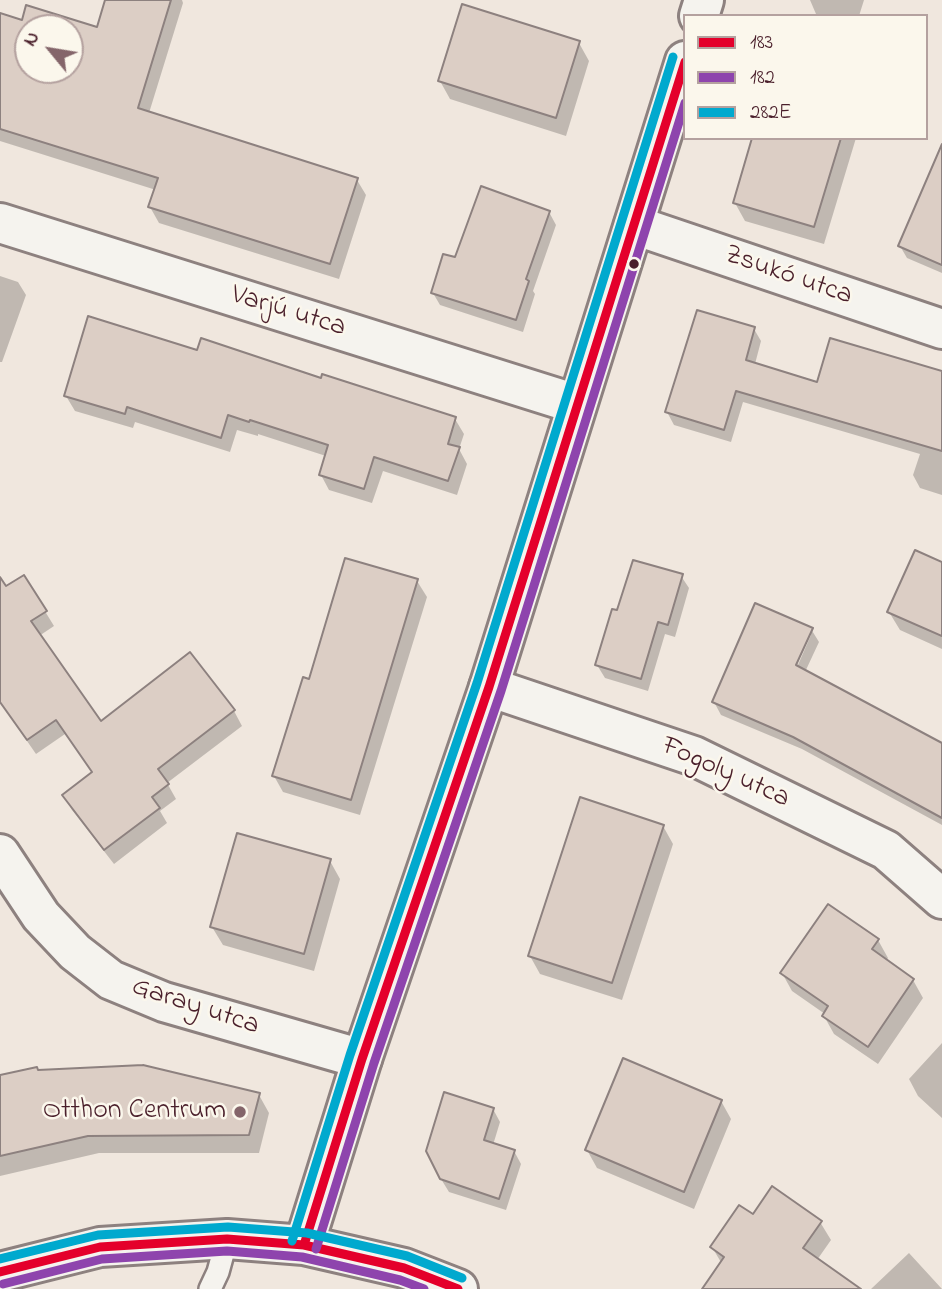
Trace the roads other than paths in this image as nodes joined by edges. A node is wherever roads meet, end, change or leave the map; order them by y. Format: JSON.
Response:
{"nodes":[{"id":1,"x":683,"y":67,"type":"edge"},
{"id":2,"x":0,"y":223,"type":"edge"},
{"id":3,"x":634,"y":225,"type":"junction"},
{"id":4,"x":942,"y":329,"type":"edge"},
{"id":5,"x":576,"y":404,"type":"junction"},
{"id":6,"x":489,"y":687,"type":"junction"},
{"id":7,"x":0,"y":854,"type":"edge"},
{"id":8,"x":942,"y":899,"type":"edge"},
{"id":9,"x":362,"y":1059,"type":"junction"},
{"id":10,"x":227,"y":1239,"type":"junction"},
{"id":11,"x":304,"y":1245,"type":"junction"},
{"id":12,"x":0,"y":1272,"type":"edge"},
{"id":13,"x":210,"y":1289,"type":"edge"},
{"id":14,"x":458,"y":1289,"type":"edge"}],
"edges":[{"from":1,"to":3,"type":"street"},
{"from":2,"to":5,"type":"street","name":"Varjú utca"},
{"from":3,"to":4,"type":"street","name":"Zsukó utca"},
{"from":3,"to":5,"type":"street"},
{"from":5,"to":6,"type":"street"},
{"from":6,"to":8,"type":"street","name":"Fogoly utca"},
{"from":6,"to":9,"type":"street"},
{"from":7,"to":9,"type":"street","name":"Garay utca"},
{"from":9,"to":11,"type":"street"},
{"from":10,"to":11,"type":"street"},
{"from":10,"to":12,"type":"street"},
{"from":10,"to":13,"type":"lane"},
{"from":11,"to":14,"type":"street"}]}
